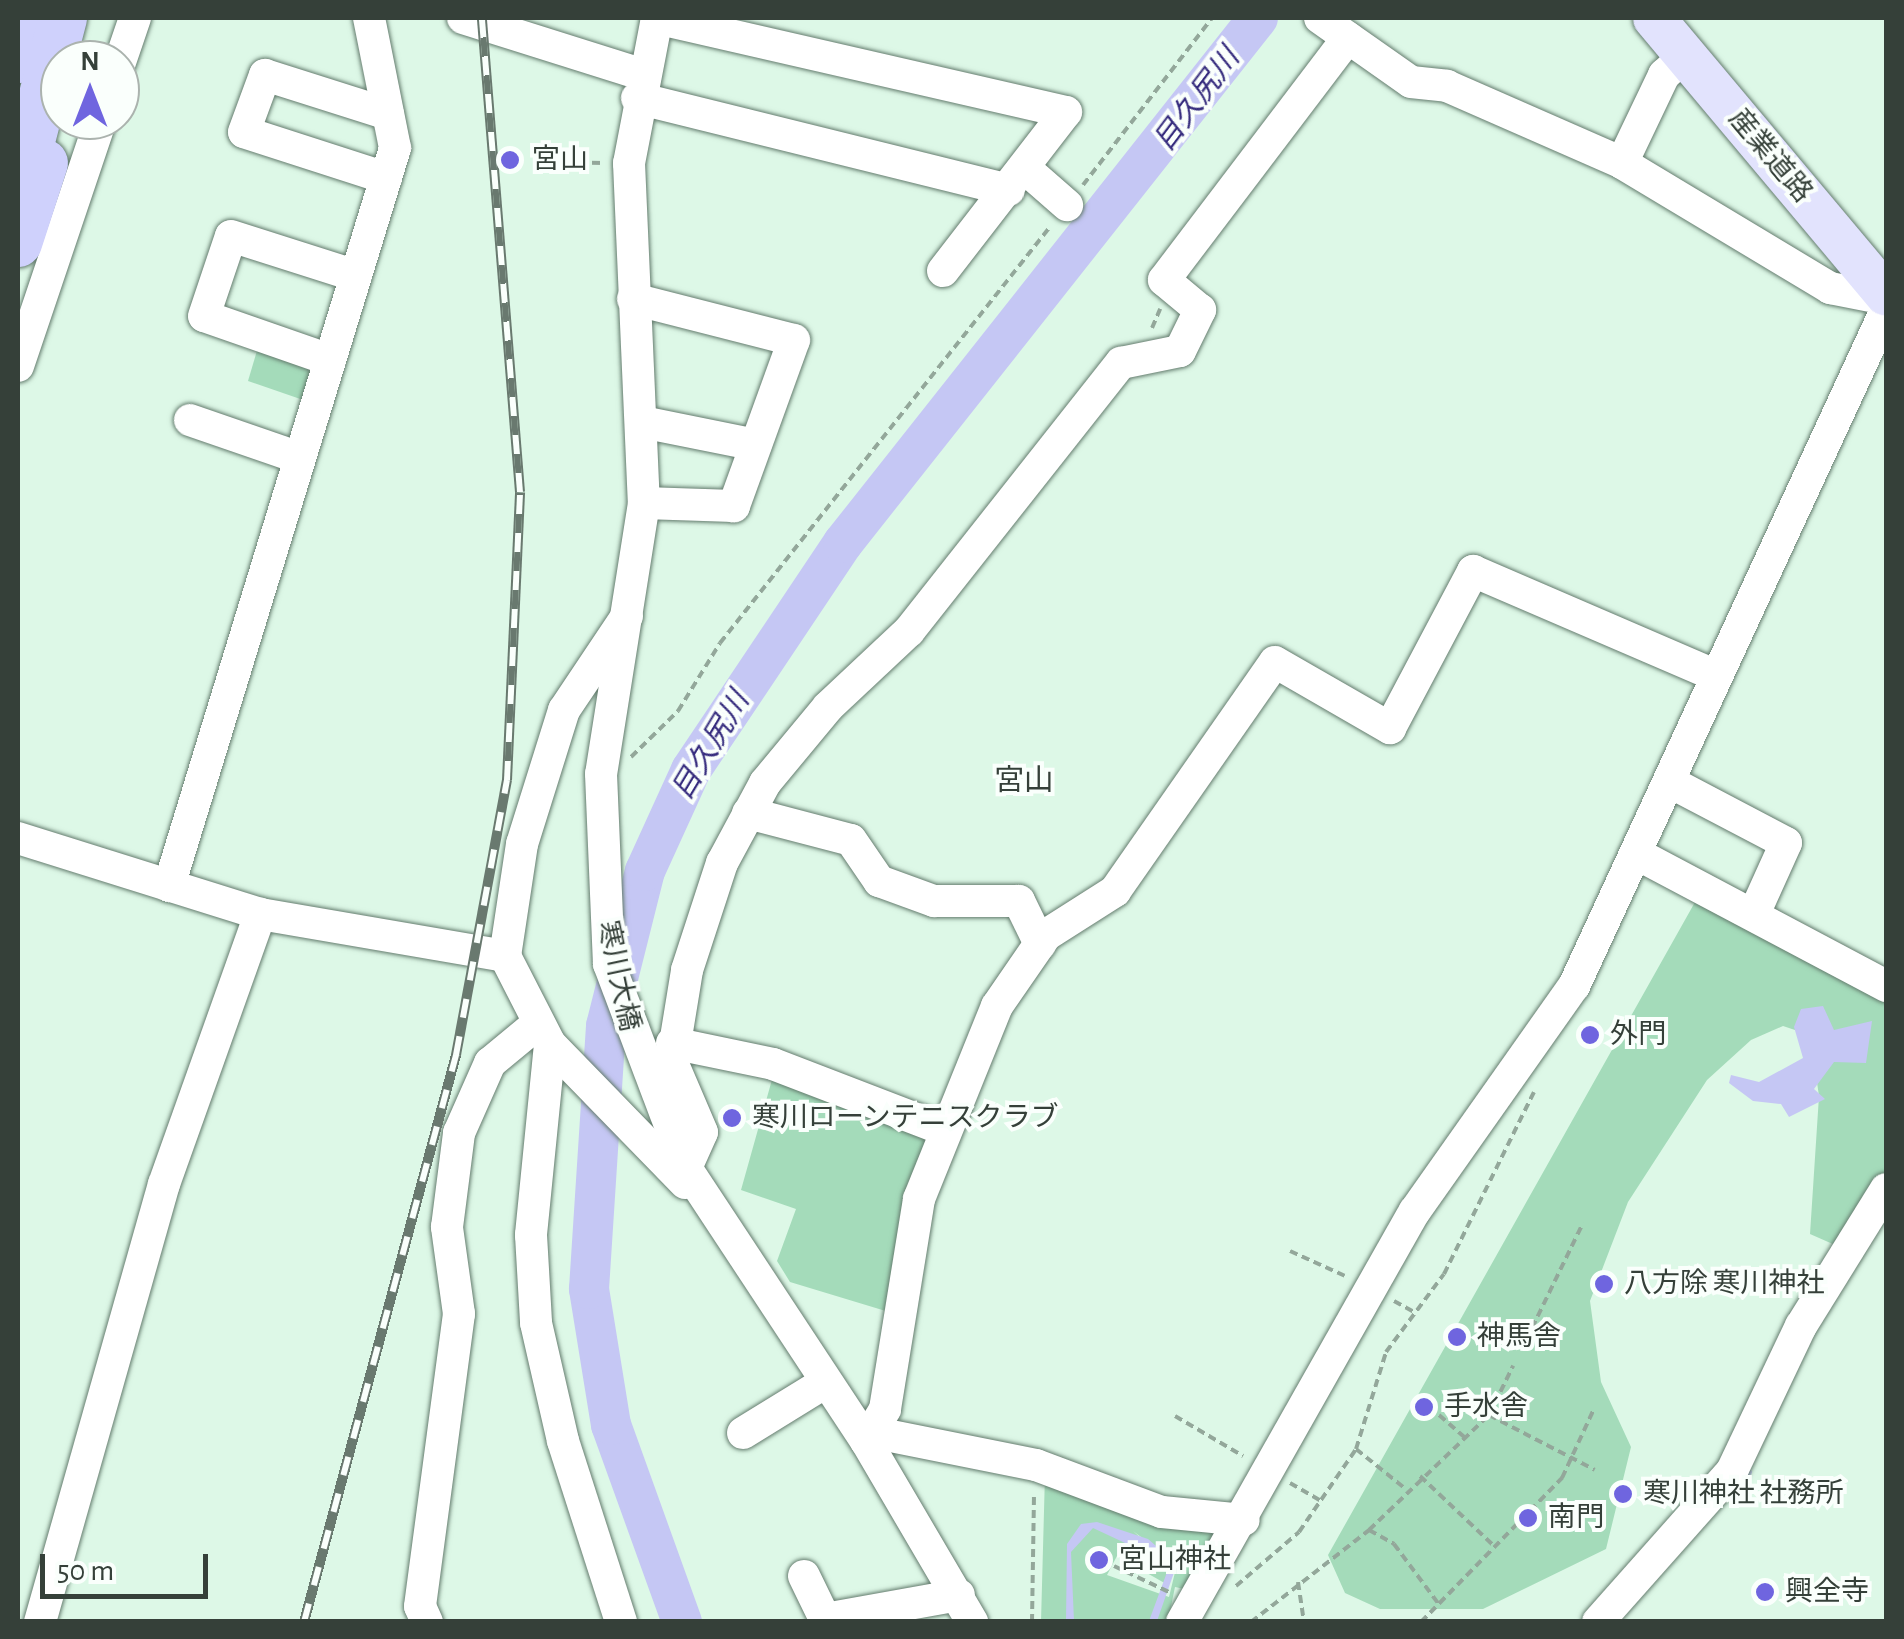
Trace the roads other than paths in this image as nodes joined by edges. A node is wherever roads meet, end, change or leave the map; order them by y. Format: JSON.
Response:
{"nodes":[{"id":1,"x":27,"y":18,"type":"edge"},
{"id":2,"x":63,"y":18,"type":"edge"},
{"id":3,"x":369,"y":18,"type":"edge"},
{"id":4,"x":462,"y":18,"type":"edge"},
{"id":5,"x":657,"y":18,"type":"edge"},
{"id":6,"x":1654,"y":18,"type":"edge"},
{"id":7,"x":1338,"y":31,"type":"edge"},
{"id":8,"x":1686,"y":55,"type":"junction"},
{"id":9,"x":18,"y":59,"type":"edge"},
{"id":10,"x":639,"y":86,"type":"junction"},
{"id":11,"x":388,"y":114,"type":"junction"},
{"id":12,"x":51,"y":140,"type":"edge"},
{"id":13,"x":93,"y":140,"type":"edge"},
{"id":14,"x":1622,"y":163,"type":"junction"},
{"id":15,"x":386,"y":178,"type":"junction"},
{"id":16,"x":1018,"y":180,"type":"junction"},
{"id":17,"x":18,"y":191,"type":"edge"},
{"id":18,"x":1067,"y":205,"type":"road end"},
{"id":19,"x":18,"y":243,"type":"edge"},
{"id":20,"x":943,"y":271,"type":"dead end"},
{"id":21,"x":356,"y":276,"type":"junction"},
{"id":22,"x":1886,"y":297,"type":"edge"},
{"id":23,"x":634,"y":298,"type":"junction"},
{"id":24,"x":1886,"y":310,"type":"edge"},
{"id":25,"x":330,"y":360,"type":"junction"},
{"id":26,"x":18,"y":366,"type":"edge"},
{"id":27,"x":190,"y":420,"type":"dead end"},
{"id":28,"x":642,"y":422,"type":"junction"},
{"id":29,"x":756,"y":445,"type":"junction"},
{"id":30,"x":300,"y":458,"type":"junction"},
{"id":31,"x":644,"y":503,"type":"junction"},
{"id":32,"x":630,"y":612,"type":"junction"},
{"id":33,"x":1714,"y":676,"type":"junction"},
{"id":34,"x":1670,"y":782,"type":"junction"},
{"id":35,"x":748,"y":813,"type":"junction"},
{"id":36,"x":18,"y":838,"type":"edge"},
{"id":37,"x":1639,"y":855,"type":"junction"},
{"id":38,"x":169,"y":886,"type":"junction"},
{"id":39,"x":260,"y":914,"type":"junction"},
{"id":40,"x":1754,"y":914,"type":"junction"},
{"id":41,"x":1040,"y":944,"type":"junction"},
{"id":42,"x":505,"y":956,"type":"junction"},
{"id":43,"x":1886,"y":986,"type":"edge"},
{"id":44,"x":547,"y":1040,"type":"junction"},
{"id":45,"x":672,"y":1043,"type":"junction"},
{"id":46,"x":942,"y":1129,"type":"junction"},
{"id":47,"x":686,"y":1168,"type":"junction"},
{"id":48,"x":1886,"y":1189,"type":"edge"},
{"id":49,"x":711,"y":1207,"type":"junction"},
{"id":50,"x":826,"y":1382,"type":"junction"},
{"id":51,"x":743,"y":1433,"type":"dead end"},
{"id":52,"x":871,"y":1437,"type":"junction"},
{"id":53,"x":1244,"y":1520,"type":"junction"},
{"id":54,"x":804,"y":1576,"type":"dead end"},
{"id":55,"x":1180,"y":1605,"type":"edge"},
{"id":56,"x":965,"y":1608,"type":"edge"},
{"id":57,"x":853,"y":1618,"type":"edge"},
{"id":58,"x":40,"y":1622,"type":"edge"},
{"id":59,"x":427,"y":1622,"type":"edge"},
{"id":60,"x":621,"y":1622,"type":"edge"},
{"id":61,"x":1598,"y":1622,"type":"edge"}],
"edges":[{"from":1,"to":9,"type":"highway"},
{"from":2,"to":17,"type":"highway"},
{"from":3,"to":11,"type":"street"},
{"from":4,"to":10,"type":"street"},
{"from":5,"to":10,"type":"street","name":"寒川大橋"},
{"from":5,"to":16,"type":"street"},
{"from":6,"to":8,"type":"main road","name":"産業道路"},
{"from":7,"to":14,"type":"street"},
{"from":7,"to":35,"type":"street"},
{"from":8,"to":14,"type":"street"},
{"from":8,"to":22,"type":"main road","name":"産業道路"},
{"from":10,"to":16,"type":"street"},
{"from":10,"to":23,"type":"street","name":"寒川大橋"},
{"from":11,"to":15,"type":"street"},
{"from":11,"to":15,"type":"street"},
{"from":12,"to":19,"type":"highway"},
{"from":13,"to":26,"type":"street"},
{"from":14,"to":22,"type":"street"},
{"from":15,"to":21,"type":"street"},
{"from":16,"to":18,"type":"street"},
{"from":16,"to":20,"type":"street"},
{"from":21,"to":25,"type":"street"},
{"from":21,"to":25,"type":"street"},
{"from":23,"to":28,"type":"street","name":"寒川大橋"},
{"from":23,"to":29,"type":"street"},
{"from":24,"to":33,"type":"street"},
{"from":25,"to":30,"type":"street"},
{"from":27,"to":30,"type":"street"},
{"from":28,"to":29,"type":"street"},
{"from":28,"to":31,"type":"street","name":"寒川大橋"},
{"from":29,"to":31,"type":"street"},
{"from":30,"to":38,"type":"street"},
{"from":31,"to":32,"type":"street","name":"寒川大橋"},
{"from":32,"to":42,"type":"street"},
{"from":32,"to":47,"type":"street","name":"寒川大橋"},
{"from":33,"to":34,"type":"street"},
{"from":33,"to":41,"type":"street"},
{"from":34,"to":37,"type":"street"},
{"from":34,"to":40,"type":"street"},
{"from":35,"to":41,"type":"street"},
{"from":35,"to":45,"type":"street"},
{"from":36,"to":38,"type":"street"},
{"from":37,"to":40,"type":"street"},
{"from":37,"to":53,"type":"street"},
{"from":38,"to":39,"type":"street"},
{"from":39,"to":42,"type":"street"},
{"from":39,"to":58,"type":"street"},
{"from":40,"to":43,"type":"street"},
{"from":41,"to":46,"type":"street"},
{"from":42,"to":44,"type":"street"},
{"from":44,"to":49,"type":"street"},
{"from":44,"to":59,"type":"street"},
{"from":44,"to":60,"type":"street"},
{"from":45,"to":46,"type":"street"},
{"from":45,"to":47,"type":"street"},
{"from":46,"to":52,"type":"street"},
{"from":47,"to":49,"type":"street","name":"寒川大橋"},
{"from":48,"to":61,"type":"street"},
{"from":49,"to":50,"type":"street"},
{"from":50,"to":51,"type":"street"},
{"from":50,"to":52,"type":"street"},
{"from":52,"to":53,"type":"street"},
{"from":52,"to":56,"type":"street"},
{"from":53,"to":55,"type":"street"},
{"from":54,"to":57,"type":"street"},
{"from":56,"to":57,"type":"street"}]}
